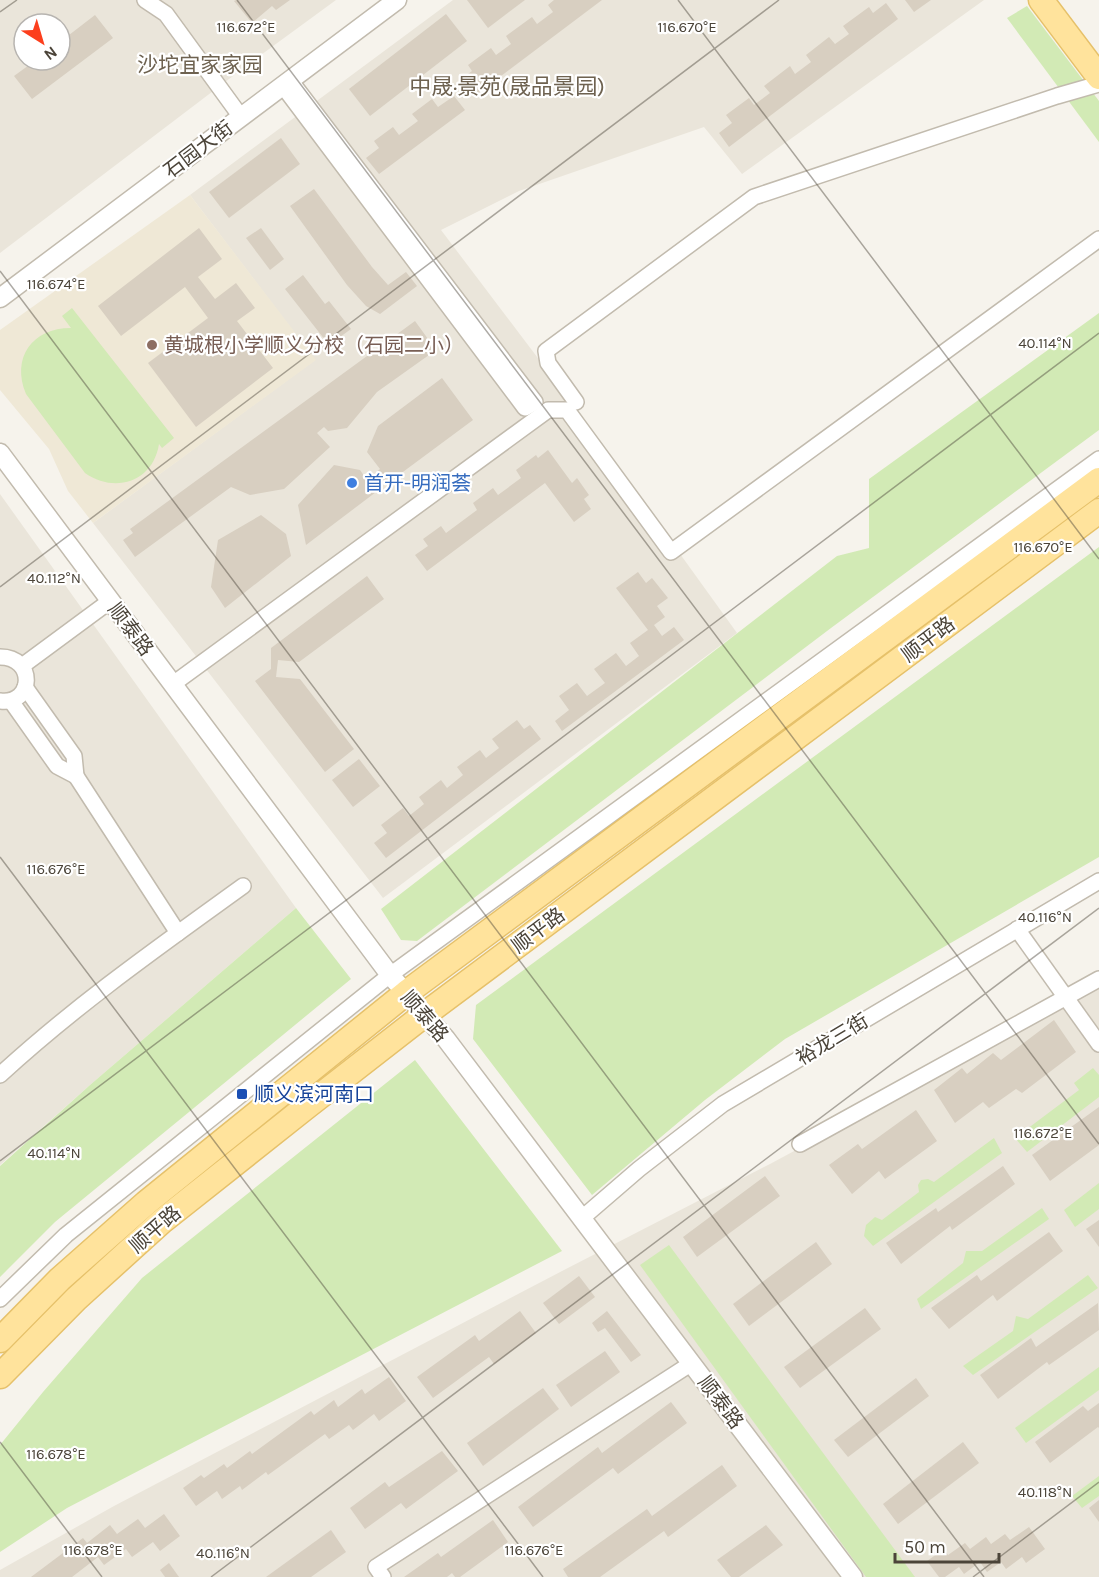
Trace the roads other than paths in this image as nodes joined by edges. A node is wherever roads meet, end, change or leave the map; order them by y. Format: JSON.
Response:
{"nodes":[{"id":1,"x":145,"y":0,"type":"edge"},
{"id":2,"x":397,"y":0,"type":"edge"},
{"id":3,"x":1041,"y":0,"type":"edge"},
{"id":4,"x":1062,"y":0,"type":"edge"},
{"id":5,"x":1099,"y":50,"type":"edge"},
{"id":6,"x":1099,"y":77,"type":"edge"},
{"id":7,"x":286,"y":83,"type":"junction"},
{"id":8,"x":1099,"y":84,"type":"edge"},
{"id":9,"x":241,"y":117,"type":"junction"},
{"id":10,"x":1099,"y":239,"type":"edge"},
{"id":11,"x":0,"y":298,"type":"edge"},
{"id":12,"x":576,"y":402,"type":"dead end"},
{"id":13,"x":530,"y":405,"type":"dead end"},
{"id":14,"x":0,"y":453,"type":"edge"},
{"id":15,"x":1099,"y":459,"type":"edge"},
{"id":16,"x":1099,"y":480,"type":"edge"},
{"id":17,"x":1099,"y":511,"type":"edge"},
{"id":18,"x":110,"y":601,"type":"junction"},
{"id":19,"x":0,"y":657,"type":"edge"},
{"id":20,"x":22,"y":666,"type":"junction"},
{"id":21,"x":173,"y":684,"type":"junction"},
{"id":22,"x":25,"y":687,"type":"junction"},
{"id":23,"x":5,"y":701,"type":"edge"},
{"id":24,"x":76,"y":776,"type":"junction"},
{"id":25,"x":1099,"y":881,"type":"edge"},
{"id":26,"x":243,"y":886,"type":"dead end"},
{"id":27,"x":1017,"y":929,"type":"junction"},
{"id":28,"x":178,"y":933,"type":"junction"},
{"id":29,"x":390,"y":975,"type":"junction"},
{"id":30,"x":1099,"y":979,"type":"edge"},
{"id":31,"x":406,"y":993,"type":"junction"},
{"id":32,"x":1066,"y":997,"type":"junction"},
{"id":33,"x":424,"y":1015,"type":"junction"},
{"id":34,"x":1099,"y":1044,"type":"edge"},
{"id":35,"x":0,"y":1075,"type":"edge"},
{"id":36,"x":800,"y":1144,"type":"dead end"},
{"id":37,"x":581,"y":1219,"type":"junction"},
{"id":38,"x":0,"y":1299,"type":"edge"},
{"id":39,"x":0,"y":1340,"type":"edge"},
{"id":40,"x":692,"y":1363,"type":"junction"},
{"id":41,"x":0,"y":1376,"type":"edge"},
{"id":42,"x":383,"y":1577,"type":"edge"},
{"id":43,"x":853,"y":1577,"type":"edge"}],
"edges":[{"from":1,"to":9,"type":"street"},
{"from":2,"to":7,"type":"street","name":"石园大街"},
{"from":3,"to":6,"type":"main road"},
{"from":4,"to":5,"type":"main road"},
{"from":7,"to":9,"type":"street","name":"石园大街"},
{"from":7,"to":13,"type":"street"},
{"from":8,"to":12,"type":"street"},
{"from":9,"to":11,"type":"street","name":"石园大街"},
{"from":10,"to":21,"type":"street"},
{"from":14,"to":18,"type":"street","name":"顺泰路"},
{"from":15,"to":29,"type":"street"},
{"from":16,"to":31,"type":"main road","name":"顺平路"},
{"from":17,"to":33,"type":"main road","name":"顺平路"},
{"from":18,"to":20,"type":"street"},
{"from":18,"to":21,"type":"street","name":"顺泰路"},
{"from":19,"to":20,"type":"street"},
{"from":20,"to":22,"type":"street"},
{"from":21,"to":29,"type":"street","name":"顺泰路"},
{"from":22,"to":23,"type":"street"},
{"from":22,"to":24,"type":"street"},
{"from":23,"to":24,"type":"street"},
{"from":24,"to":28,"type":"street"},
{"from":25,"to":27,"type":"street","name":"裕龙三街"},
{"from":26,"to":28,"type":"street"},
{"from":27,"to":32,"type":"street"},
{"from":27,"to":37,"type":"street","name":"裕龙三街"},
{"from":28,"to":35,"type":"street"},
{"from":29,"to":31,"type":"street","name":"顺泰路"},
{"from":29,"to":38,"type":"street"},
{"from":30,"to":32,"type":"street"},
{"from":31,"to":33,"type":"street","name":"顺泰路"},
{"from":31,"to":39,"type":"main road","name":"顺平路"},
{"from":32,"to":34,"type":"street"},
{"from":32,"to":36,"type":"street"},
{"from":33,"to":37,"type":"street","name":"顺泰路"},
{"from":33,"to":41,"type":"main road","name":"顺平路"},
{"from":37,"to":40,"type":"street","name":"顺泰路"},
{"from":40,"to":42,"type":"street"},
{"from":40,"to":43,"type":"street","name":"顺泰路"}]}
